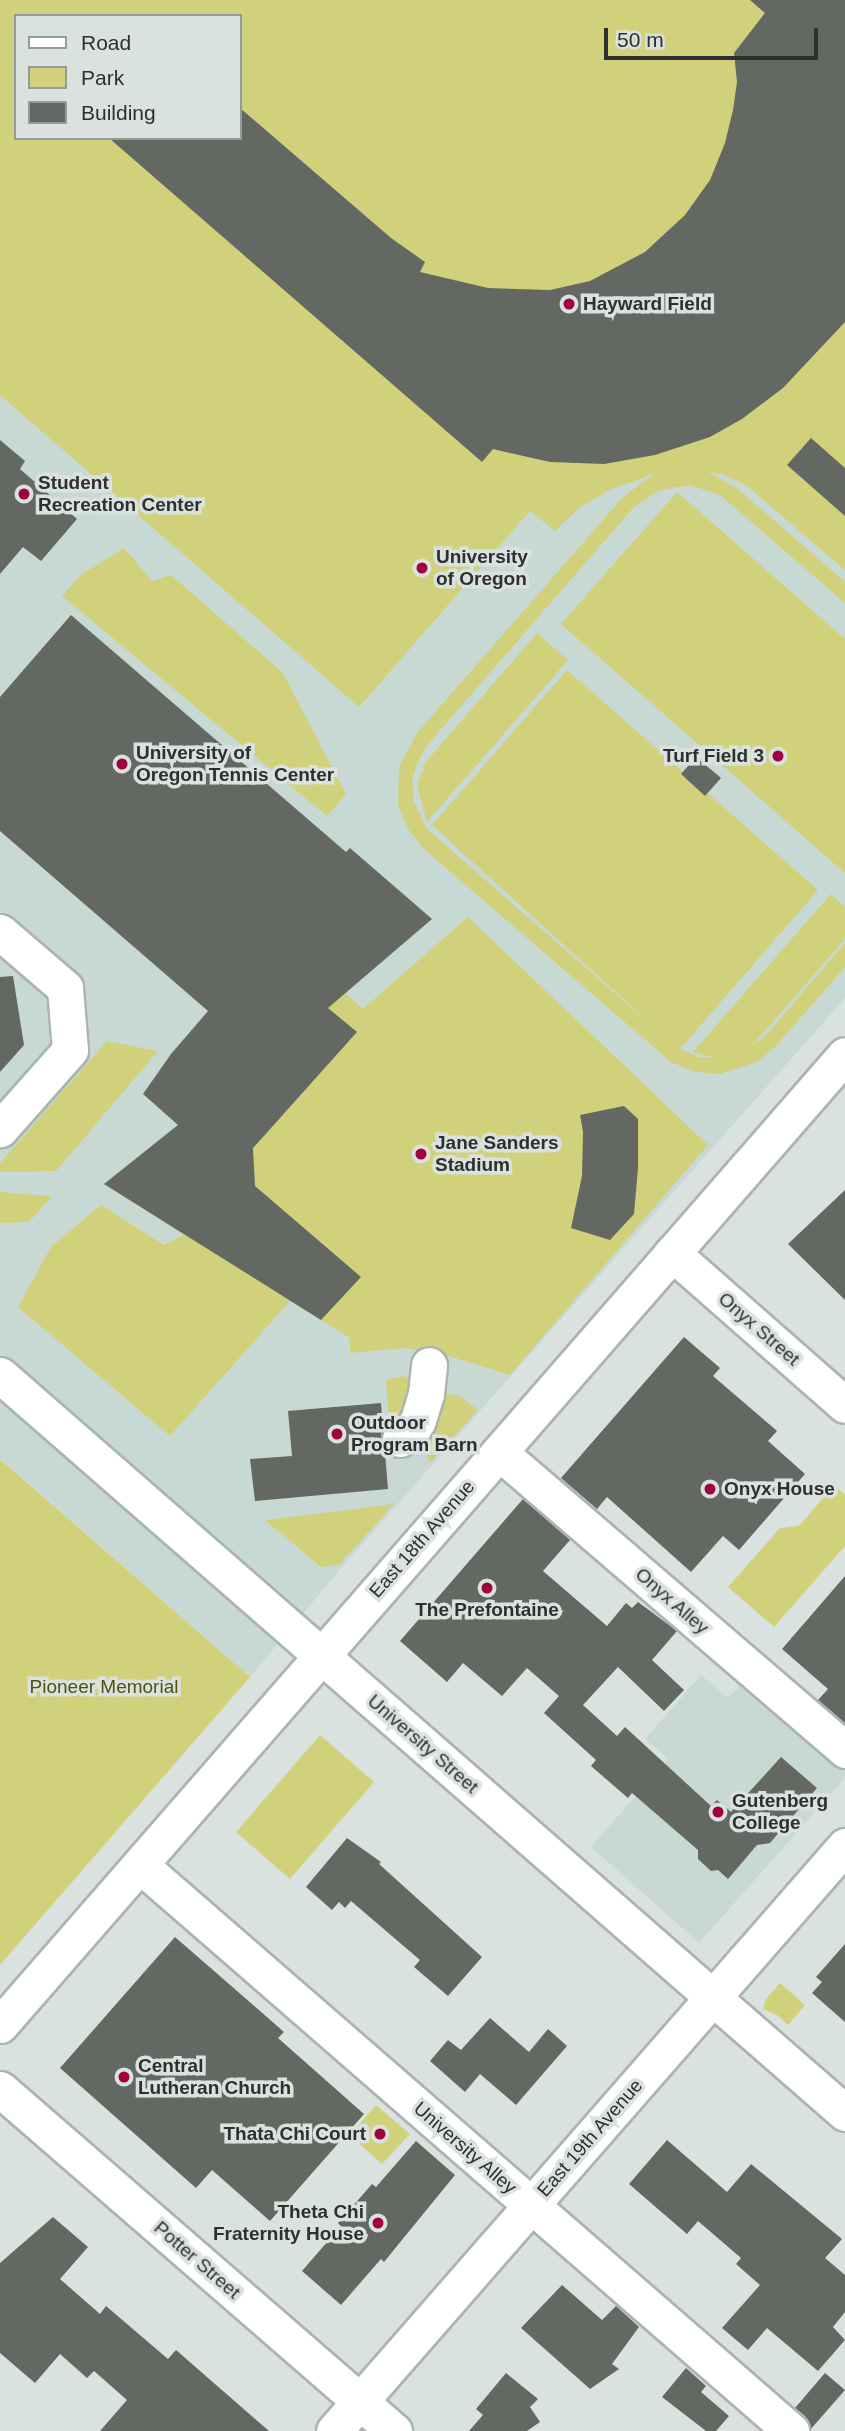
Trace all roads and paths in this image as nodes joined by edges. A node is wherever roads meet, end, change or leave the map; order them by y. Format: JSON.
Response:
{"nodes":[{"id":1,"x":0,"y":932,"type":"edge"},
{"id":2,"x":844,"y":1059,"type":"edge"},
{"id":3,"x":0,"y":1129,"type":"edge"},
{"id":4,"x":672,"y":1253,"type":"junction"},
{"id":5,"x":429,"y":1365,"type":"dead end"},
{"id":6,"x":0,"y":1375,"type":"edge"},
{"id":7,"x":845,"y":1405,"type":"edge"},
{"id":8,"x":400,"y":1439,"type":"dead end"},
{"id":9,"x":499,"y":1452,"type":"junction"},
{"id":10,"x":320,"y":1654,"type":"junction"},
{"id":11,"x":845,"y":1750,"type":"edge"},
{"id":12,"x":845,"y":1846,"type":"edge"},
{"id":13,"x":140,"y":1865,"type":"junction"},
{"id":14,"x":713,"y":1997,"type":"junction"},
{"id":15,"x":0,"y":2025,"type":"edge"},
{"id":16,"x":0,"y":2089,"type":"edge"},
{"id":17,"x":845,"y":2113,"type":"edge"},
{"id":18,"x":531,"y":2206,"type":"junction"},
{"id":19,"x":360,"y":2402,"type":"junction"},
{"id":20,"x":334,"y":2431,"type":"edge"},
{"id":21,"x":394,"y":2431,"type":"edge"},
{"id":22,"x":791,"y":2431,"type":"edge"}],
"edges":[{"from":1,"to":3,"type":"street"},
{"from":2,"to":4,"type":"street","name":"East 18th Avenue"},
{"from":4,"to":7,"type":"street","name":"Onyx Street"},
{"from":4,"to":9,"type":"street","name":"East 18th Avenue"},
{"from":5,"to":8,"type":"street"},
{"from":6,"to":10,"type":"street","name":"University Street"},
{"from":9,"to":10,"type":"street","name":"East 18th Avenue"},
{"from":9,"to":11,"type":"street","name":"Onyx Alley"},
{"from":10,"to":13,"type":"street","name":"East 18th Avenue"},
{"from":10,"to":14,"type":"street","name":"University Street"},
{"from":12,"to":14,"type":"street","name":"East 19th Avenue"},
{"from":13,"to":15,"type":"street","name":"East 18th Avenue"},
{"from":13,"to":18,"type":"street","name":"University Alley"},
{"from":14,"to":17,"type":"street","name":"University Street"},
{"from":14,"to":18,"type":"street","name":"East 19th Avenue"},
{"from":16,"to":19,"type":"street","name":"Potter Street"},
{"from":18,"to":19,"type":"street","name":"East 19th Avenue"},
{"from":18,"to":22,"type":"street","name":"University Alley"},
{"from":19,"to":20,"type":"street","name":"East 19th Avenue"},
{"from":19,"to":21,"type":"street","name":"Potter Street"}]}
